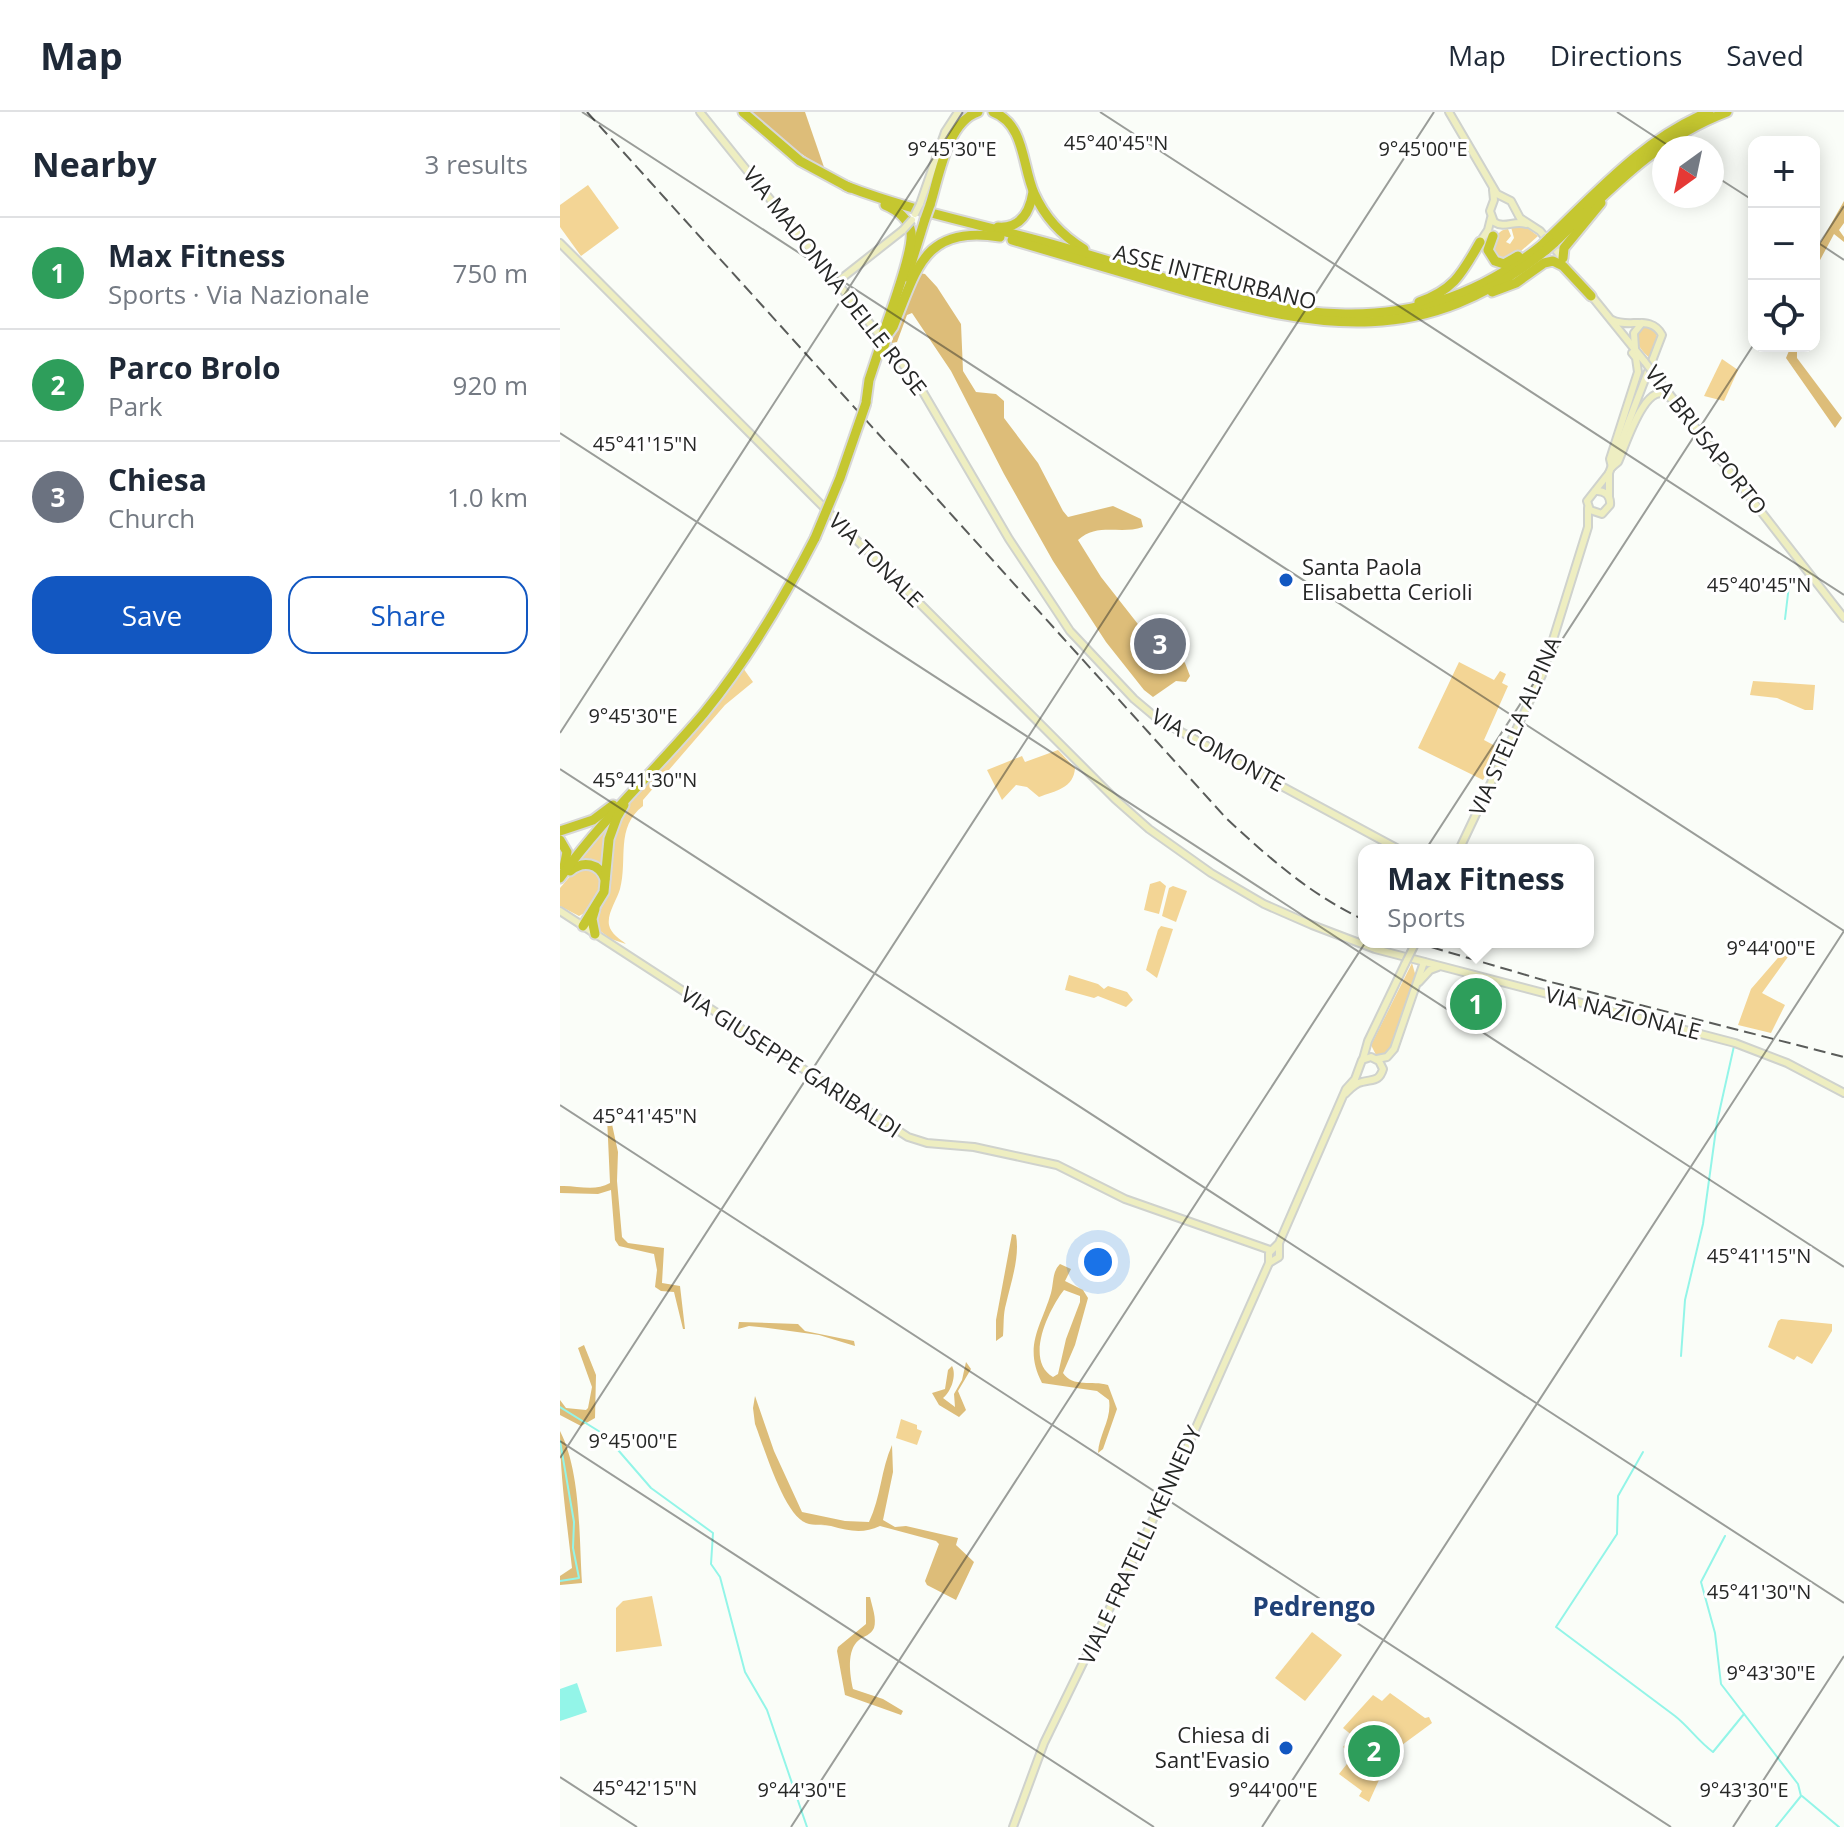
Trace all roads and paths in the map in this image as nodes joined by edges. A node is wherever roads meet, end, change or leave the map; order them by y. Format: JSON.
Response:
{"nodes":[{"id":1,"x":700,"y":112,"type":"edge"},
{"id":2,"x":743,"y":112,"type":"edge"},
{"id":3,"x":958,"y":112,"type":"edge"},
{"id":4,"x":978,"y":112,"type":"edge"},
{"id":5,"x":993,"y":112,"type":"edge"},
{"id":6,"x":1448,"y":112,"type":"edge"},
{"id":7,"x":1727,"y":112,"type":"edge"},
{"id":8,"x":1706,"y":116,"type":"edge"},
{"id":9,"x":1688,"y":126,"type":"junction"},
{"id":10,"x":1623,"y":175,"type":"junction"},
{"id":11,"x":846,"y":186,"type":"junction"},
{"id":12,"x":1492,"y":187,"type":"junction"},
{"id":13,"x":1033,"y":192,"type":"junction"},
{"id":14,"x":1505,"y":199,"type":"junction"},
{"id":15,"x":1494,"y":202,"type":"junction"},
{"id":16,"x":925,"y":205,"type":"junction"},
{"id":17,"x":1517,"y":213,"type":"junction"},
{"id":18,"x":942,"y":217,"type":"junction"},
{"id":19,"x":917,"y":218,"type":"junction"},
{"id":20,"x":1491,"y":218,"type":"junction"},
{"id":21,"x":1512,"y":223,"type":"junction"},
{"id":22,"x":971,"y":225,"type":"junction"},
{"id":23,"x":1502,"y":226,"type":"junction"},
{"id":24,"x":1493,"y":236,"type":"joint"},
{"id":25,"x":1002,"y":237,"type":"junction"},
{"id":26,"x":1480,"y":242,"type":"joint"},
{"id":27,"x":1546,"y":242,"type":"junction"},
{"id":28,"x":560,"y":243,"type":"edge"},
{"id":29,"x":1564,"y":261,"type":"junction"},
{"id":30,"x":1158,"y":275,"type":"junction"},
{"id":31,"x":837,"y":282,"type":"junction"},
{"id":32,"x":1591,"y":296,"type":"junction"},
{"id":33,"x":1464,"y":300,"type":"junction"},
{"id":34,"x":1378,"y":313,"type":"junction"},
{"id":35,"x":1606,"y":314,"type":"junction"},
{"id":36,"x":1642,"y":323,"type":"junction"},
{"id":37,"x":1615,"y":325,"type":"junction"},
{"id":38,"x":884,"y":342,"type":"junction"},
{"id":39,"x":1636,"y":351,"type":"junction"},
{"id":40,"x":1681,"y":408,"type":"junction"},
{"id":41,"x":1611,"y":470,"type":"junction"},
{"id":42,"x":1595,"y":491,"type":"junction"},
{"id":43,"x":1609,"y":497,"type":"junction"},
{"id":44,"x":1588,"y":508,"type":"junction"},
{"id":45,"x":1602,"y":514,"type":"junction"},
{"id":46,"x":1588,"y":527,"type":"junction"},
{"id":47,"x":1009,"y":539,"type":"joint"},
{"id":48,"x":1844,"y":618,"type":"edge"},
{"id":49,"x":667,"y":753,"type":"junction"},
{"id":50,"x":560,"y":831,"type":"edge"},
{"id":51,"x":560,"y":840,"type":"edge"},
{"id":52,"x":1389,"y":844,"type":"edge"},
{"id":53,"x":1462,"y":844,"type":"edge"},
{"id":54,"x":1202,"y":867,"type":"joint"},
{"id":55,"x":560,"y":872,"type":"edge"},
{"id":56,"x":560,"y":881,"type":"edge"},
{"id":57,"x":606,"y":883,"type":"junction"},
{"id":58,"x":560,"y":911,"type":"edge"},
{"id":59,"x":590,"y":916,"type":"junction"},
{"id":60,"x":578,"y":923,"type":"junction"},
{"id":61,"x":595,"y":934,"type":"junction"},
{"id":62,"x":1358,"y":941,"type":"edge"},
{"id":63,"x":1377,"y":948,"type":"edge"},
{"id":64,"x":1413,"y":948,"type":"edge"},
{"id":65,"x":1394,"y":954,"type":"junction"},
{"id":66,"x":1424,"y":962,"type":"junction"},
{"id":67,"x":1443,"y":967,"type":"junction"},
{"id":68,"x":1418,"y":982,"type":"junction"},
{"id":69,"x":1370,"y":1039,"type":"junction"},
{"id":70,"x":1394,"y":1049,"type":"junction"},
{"id":71,"x":1375,"y":1058,"type":"junction"},
{"id":72,"x":1363,"y":1059,"type":"junction"},
{"id":73,"x":1383,"y":1069,"type":"junction"},
{"id":74,"x":1358,"y":1071,"type":"junction"},
{"id":75,"x":1365,"y":1080,"type":"junction"},
{"id":76,"x":1844,"y":1093,"type":"edge"},
{"id":77,"x":1345,"y":1094,"type":"junction"},
{"id":78,"x":1271,"y":1254,"type":"junction"},
{"id":79,"x":1013,"y":1827,"type":"edge"}],
"edges":[{"from":1,"to":31,"type":"street","name":"VIA MADONNA DELLE ROSE"},
{"from":2,"to":11,"type":"highway"},
{"from":3,"to":16,"type":"street"},
{"from":4,"to":16,"type":"highway"},
{"from":5,"to":13,"type":"highway"},
{"from":6,"to":12,"type":"street","name":"VIA BRUSAPORTO"},
{"from":7,"to":8,"type":"highway","name":"ASSE INTERURBANO"},
{"from":8,"to":9,"type":"highway","name":"ASSE INTERURBANO"},
{"from":9,"to":10,"type":"highway","name":"ASSE INTERURBANO"},
{"from":9,"to":27,"type":"highway","name":"ASSE INTERURBANO"},
{"from":10,"to":27,"type":"highway","name":"ASSE INTERURBANO"},
{"from":10,"to":29,"type":"highway"},
{"from":11,"to":18,"type":"highway"},
{"from":11,"to":38,"type":"highway"},
{"from":12,"to":14,"type":"street","name":"VIA BRUSAPORTO"},
{"from":12,"to":15,"type":"street","name":"VIA BRUSAPORTO"},
{"from":13,"to":18,"type":"highway"},
{"from":13,"to":30,"type":"highway"},
{"from":14,"to":15,"type":"street"},
{"from":14,"to":17,"type":"street","name":"VIA BRUSAPORTO"},
{"from":15,"to":20,"type":"street","name":"VIA BRUSAPORTO"},
{"from":16,"to":19,"type":"highway","bridge":true},
{"from":17,"to":21,"type":"street"},
{"from":17,"to":29,"type":"street","name":"VIA BRUSAPORTO"},
{"from":18,"to":22,"type":"highway"},
{"from":19,"to":31,"type":"street","bridge":true},
{"from":19,"to":38,"type":"highway"},
{"from":20,"to":23,"type":"street"},
{"from":20,"to":26,"type":"street","name":"VIA BRUSAPORTO"},
{"from":21,"to":23,"type":"street"},
{"from":21,"to":29,"type":"street","name":"VIA BRUSAPORTO"},
{"from":22,"to":25,"type":"highway","name":"ASSE INTERURBANO"},
{"from":22,"to":30,"type":"highway"},
{"from":23,"to":24,"type":"street"},
{"from":24,"to":27,"type":"highway"},
{"from":25,"to":33,"type":"highway","name":"ASSE INTERURBANO"},
{"from":25,"to":38,"type":"highway"},
{"from":26,"to":34,"type":"highway"},
{"from":27,"to":33,"type":"highway","name":"ASSE INTERURBANO"},
{"from":27,"to":33,"type":"highway","name":"ASSE INTERURBANO"},
{"from":28,"to":54,"type":"street","name":"VIA TONALE"},
{"from":29,"to":32,"type":"street","name":"VIA BRUSAPORTO"},
{"from":30,"to":34,"type":"highway","name":"ASSE INTERURBANO"},
{"from":31,"to":47,"type":"street","name":"VIA MADONNA DELLE ROSE"},
{"from":32,"to":33,"type":"highway"},
{"from":32,"to":35,"type":"street","name":"VIA BRUSAPORTO"},
{"from":33,"to":34,"type":"highway","name":"ASSE INTERURBANO"},
{"from":35,"to":36,"type":"street"},
{"from":35,"to":37,"type":"street","name":"VIA BRUSAPORTO"},
{"from":36,"to":39,"type":"street"},
{"from":36,"to":41,"type":"street","name":"VIA STELLA ALPINA"},
{"from":37,"to":39,"type":"street","name":"VIA BRUSAPORTO"},
{"from":37,"to":41,"type":"street","name":"VIA STELLA ALPINA"},
{"from":38,"to":49,"type":"highway","bridge":true},
{"from":39,"to":40,"type":"street","name":"VIA BRUSAPORTO","bridge":true},
{"from":40,"to":41,"type":"street"},
{"from":40,"to":48,"type":"street","name":"VIA BRUSAPORTO"},
{"from":41,"to":42,"type":"street","name":"VIA STELLA ALPINA"},
{"from":41,"to":43,"type":"street","name":"VIA STELLA ALPINA"},
{"from":42,"to":43,"type":"street"},
{"from":42,"to":44,"type":"street","name":"VIA STELLA ALPINA"},
{"from":43,"to":45,"type":"street","name":"VIA STELLA ALPINA"},
{"from":44,"to":45,"type":"street"},
{"from":44,"to":46,"type":"street","name":"VIA STELLA ALPINA"},
{"from":45,"to":46,"type":"street"},
{"from":46,"to":53,"type":"street","name":"VIA STELLA ALPINA"},
{"from":47,"to":52,"type":"street","name":"VIA COMONTE"},
{"from":49,"to":50,"type":"highway"},
{"from":49,"to":56,"type":"highway"},
{"from":49,"to":57,"type":"highway"},
{"from":51,"to":55,"type":"highway"},
{"from":54,"to":62,"type":"street","name":"VIA NAZIONALE"},
{"from":56,"to":57,"type":"highway"},
{"from":57,"to":59,"type":"highway"},
{"from":58,"to":60,"type":"street","name":"VIA GIUSEPPE GARIBALDI"},
{"from":59,"to":60,"type":"highway"},
{"from":59,"to":61,"type":"highway"},
{"from":60,"to":61,"type":"street","name":"VIA GIUSEPPE GARIBALDI"},
{"from":61,"to":78,"type":"street","name":"VIA GIUSEPPE GARIBALDI"},
{"from":63,"to":65,"type":"street","name":"VIA NAZIONALE"},
{"from":64,"to":69,"type":"street","name":"VIALE FRATELLI KENNEDY","bridge":true},
{"from":65,"to":66,"type":"street","name":"VIA NAZIONALE"},
{"from":65,"to":68,"type":"street","name":"VIA NAZIONALE"},
{"from":66,"to":67,"type":"street","name":"VIA NAZIONALE"},
{"from":66,"to":68,"type":"street"},
{"from":67,"to":68,"type":"street"},
{"from":67,"to":76,"type":"street","name":"VIA NAZIONALE"},
{"from":68,"to":70,"type":"street"},
{"from":69,"to":71,"type":"street"},
{"from":69,"to":72,"type":"street","name":"VIALE FRATELLI KENNEDY"},
{"from":70,"to":71,"type":"street"},
{"from":70,"to":73,"type":"street"},
{"from":71,"to":72,"type":"street"},
{"from":71,"to":73,"type":"street"},
{"from":72,"to":74,"type":"street","name":"VIALE FRATELLI KENNEDY"},
{"from":73,"to":75,"type":"street"},
{"from":74,"to":75,"type":"street"},
{"from":74,"to":77,"type":"street","name":"VIALE FRATELLI KENNEDY"},
{"from":75,"to":77,"type":"street"},
{"from":77,"to":78,"type":"street","name":"VIALE FRATELLI KENNEDY"},
{"from":78,"to":79,"type":"street","name":"VIALE FRATELLI KENNEDY"}]}
